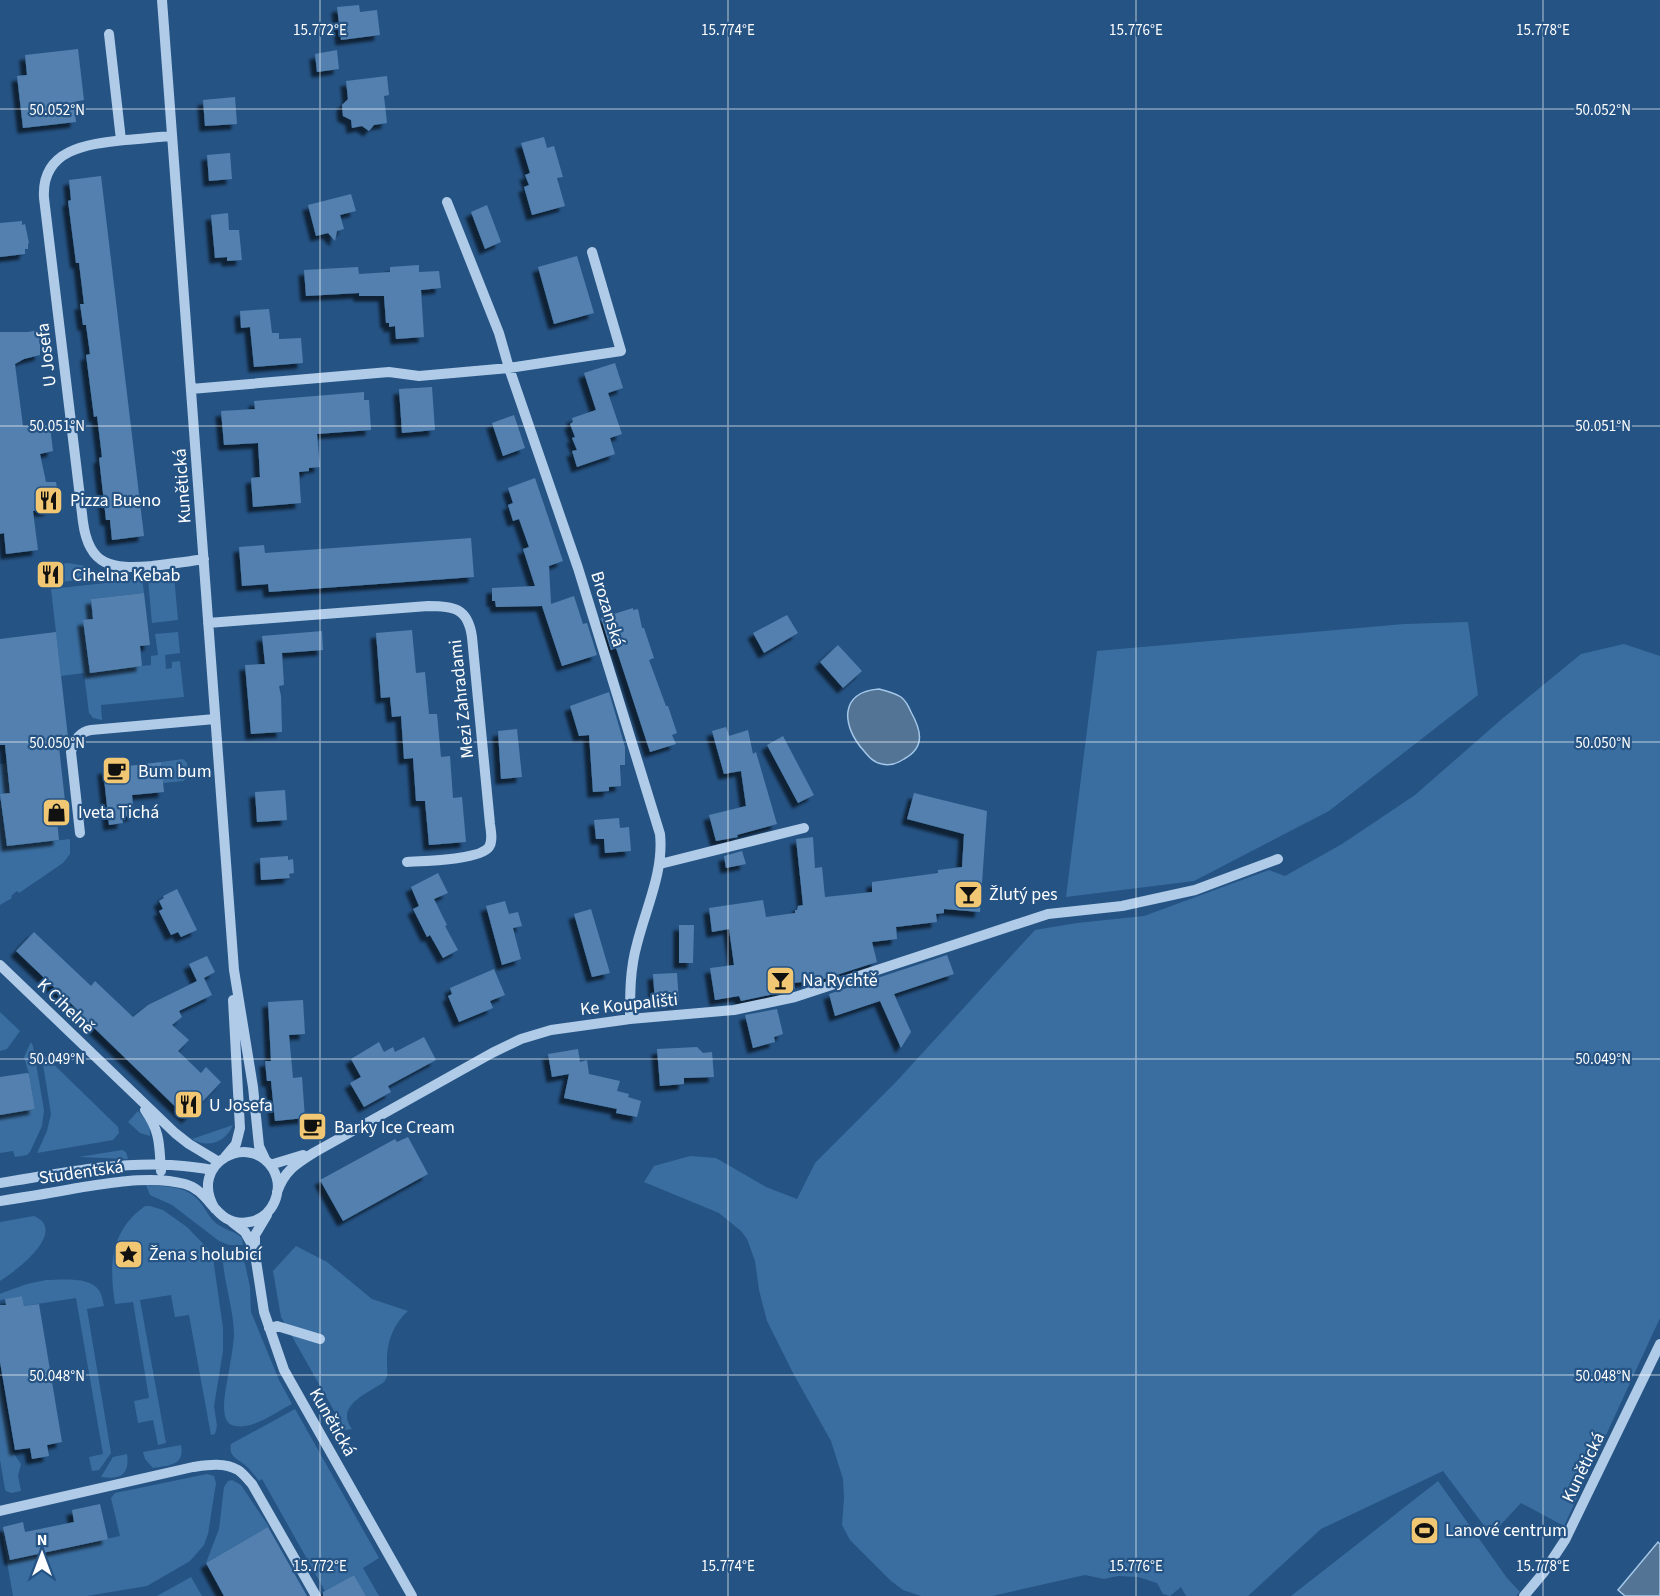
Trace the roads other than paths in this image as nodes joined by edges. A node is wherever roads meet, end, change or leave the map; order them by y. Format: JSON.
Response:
{"nodes":[{"id":1,"x":162,"y":0,"type":"edge"},
{"id":2,"x":109,"y":34,"type":"dead end"},
{"id":3,"x":172,"y":136,"type":"junction"},
{"id":4,"x":121,"y":140,"type":"junction"},
{"id":5,"x":447,"y":202,"type":"dead end"},
{"id":6,"x":592,"y":252,"type":"dead end"},
{"id":7,"x":509,"y":368,"type":"junction"},
{"id":8,"x":191,"y":389,"type":"junction"},
{"id":9,"x":204,"y":559,"type":"junction"},
{"id":10,"x":208,"y":623,"type":"junction"},
{"id":11,"x":215,"y":718,"type":"junction"},
{"id":12,"x":804,"y":828,"type":"dead end"},
{"id":13,"x":80,"y":832,"type":"dead end"},
{"id":14,"x":1278,"y":859,"type":"dead end"},
{"id":15,"x":407,"y":862,"type":"dead end"},
{"id":16,"x":660,"y":864,"type":"junction"},
{"id":17,"x":0,"y":965,"type":"edge"},
{"id":18,"x":234,"y":970,"type":"junction"},
{"id":19,"x":630,"y":1019,"type":"junction"},
{"id":20,"x":126,"y":1087,"type":"junction"},
{"id":21,"x":315,"y":1152,"type":"junction"},
{"id":22,"x":268,"y":1163,"type":"junction"},
{"id":23,"x":217,"y":1164,"type":"junction"},
{"id":24,"x":161,"y":1165,"type":"junction"},
{"id":25,"x":168,"y":1182,"type":"junction"},
{"id":26,"x":0,"y":1183,"type":"edge"},
{"id":27,"x":278,"y":1192,"type":"junction"},
{"id":28,"x":0,"y":1201,"type":"edge"},
{"id":29,"x":273,"y":1205,"type":"junction"},
{"id":30,"x":215,"y":1209,"type":"junction"},
{"id":31,"x":226,"y":1218,"type":"junction"},
{"id":32,"x":255,"y":1254,"type":"junction"},
{"id":33,"x":268,"y":1328,"type":"junction"},
{"id":34,"x":320,"y":1339,"type":"dead end"},
{"id":35,"x":1660,"y":1344,"type":"edge"},
{"id":36,"x":0,"y":1511,"type":"edge"},
{"id":37,"x":316,"y":1596,"type":"edge"},
{"id":38,"x":412,"y":1596,"type":"edge"},
{"id":39,"x":1524,"y":1596,"type":"edge"}],
"edges":[{"from":1,"to":3,"type":"street","name":"Kunětická"},
{"from":2,"to":4,"type":"street"},
{"from":3,"to":4,"type":"street","name":"U Josefa"},
{"from":3,"to":8,"type":"street","name":"Kunětická"},
{"from":4,"to":9,"type":"street","name":"U Josefa"},
{"from":5,"to":7,"type":"street","name":"Brozanská"},
{"from":6,"to":7,"type":"street"},
{"from":7,"to":8,"type":"street"},
{"from":7,"to":16,"type":"street","name":"Brozanská"},
{"from":8,"to":9,"type":"street","name":"Kunětická"},
{"from":9,"to":10,"type":"street","name":"Kunětická"},
{"from":10,"to":11,"type":"street","name":"Kunětická"},
{"from":10,"to":15,"type":"street","name":"Mezi Zahradami"},
{"from":11,"to":13,"type":"street"},
{"from":11,"to":18,"type":"street","name":"Kunětická"},
{"from":12,"to":16,"type":"street"},
{"from":14,"to":19,"type":"street","name":"Ke Koupališti"},
{"from":16,"to":19,"type":"street","name":"Brozanská"},
{"from":17,"to":20,"type":"street","name":"K Cihelně"},
{"from":18,"to":22,"type":"street","name":"Kunětická"},
{"from":18,"to":23,"type":"street","name":"Kunětická"},
{"from":19,"to":21,"type":"street","name":"Ke Koupališti"},
{"from":20,"to":23,"type":"street","name":"K Cihelně"},
{"from":20,"to":24,"type":"street"},
{"from":21,"to":22,"type":"street","name":"Ke Koupališti"},
{"from":21,"to":27,"type":"street","name":"Ke Koupališti"},
{"from":22,"to":23,"type":"street"},
{"from":22,"to":27,"type":"street"},
{"from":23,"to":24,"type":"street","name":"Studentská"},
{"from":23,"to":30,"type":"street"},
{"from":24,"to":25,"type":"street"},
{"from":24,"to":26,"type":"street","name":"Studentská"},
{"from":25,"to":28,"type":"street","name":"Studentská"},
{"from":25,"to":30,"type":"street","name":"Studentská"},
{"from":27,"to":29,"type":"street"},
{"from":29,"to":31,"type":"street"},
{"from":29,"to":32,"type":"street","name":"Kunětická"},
{"from":30,"to":31,"type":"street"},
{"from":31,"to":32,"type":"street","name":"Kunětická"},
{"from":32,"to":33,"type":"street","name":"Kunětická"},
{"from":33,"to":34,"type":"street"},
{"from":33,"to":38,"type":"street","name":"Kunětická"},
{"from":35,"to":39,"type":"street","name":"Kunětická"},
{"from":36,"to":37,"type":"street"}]}
